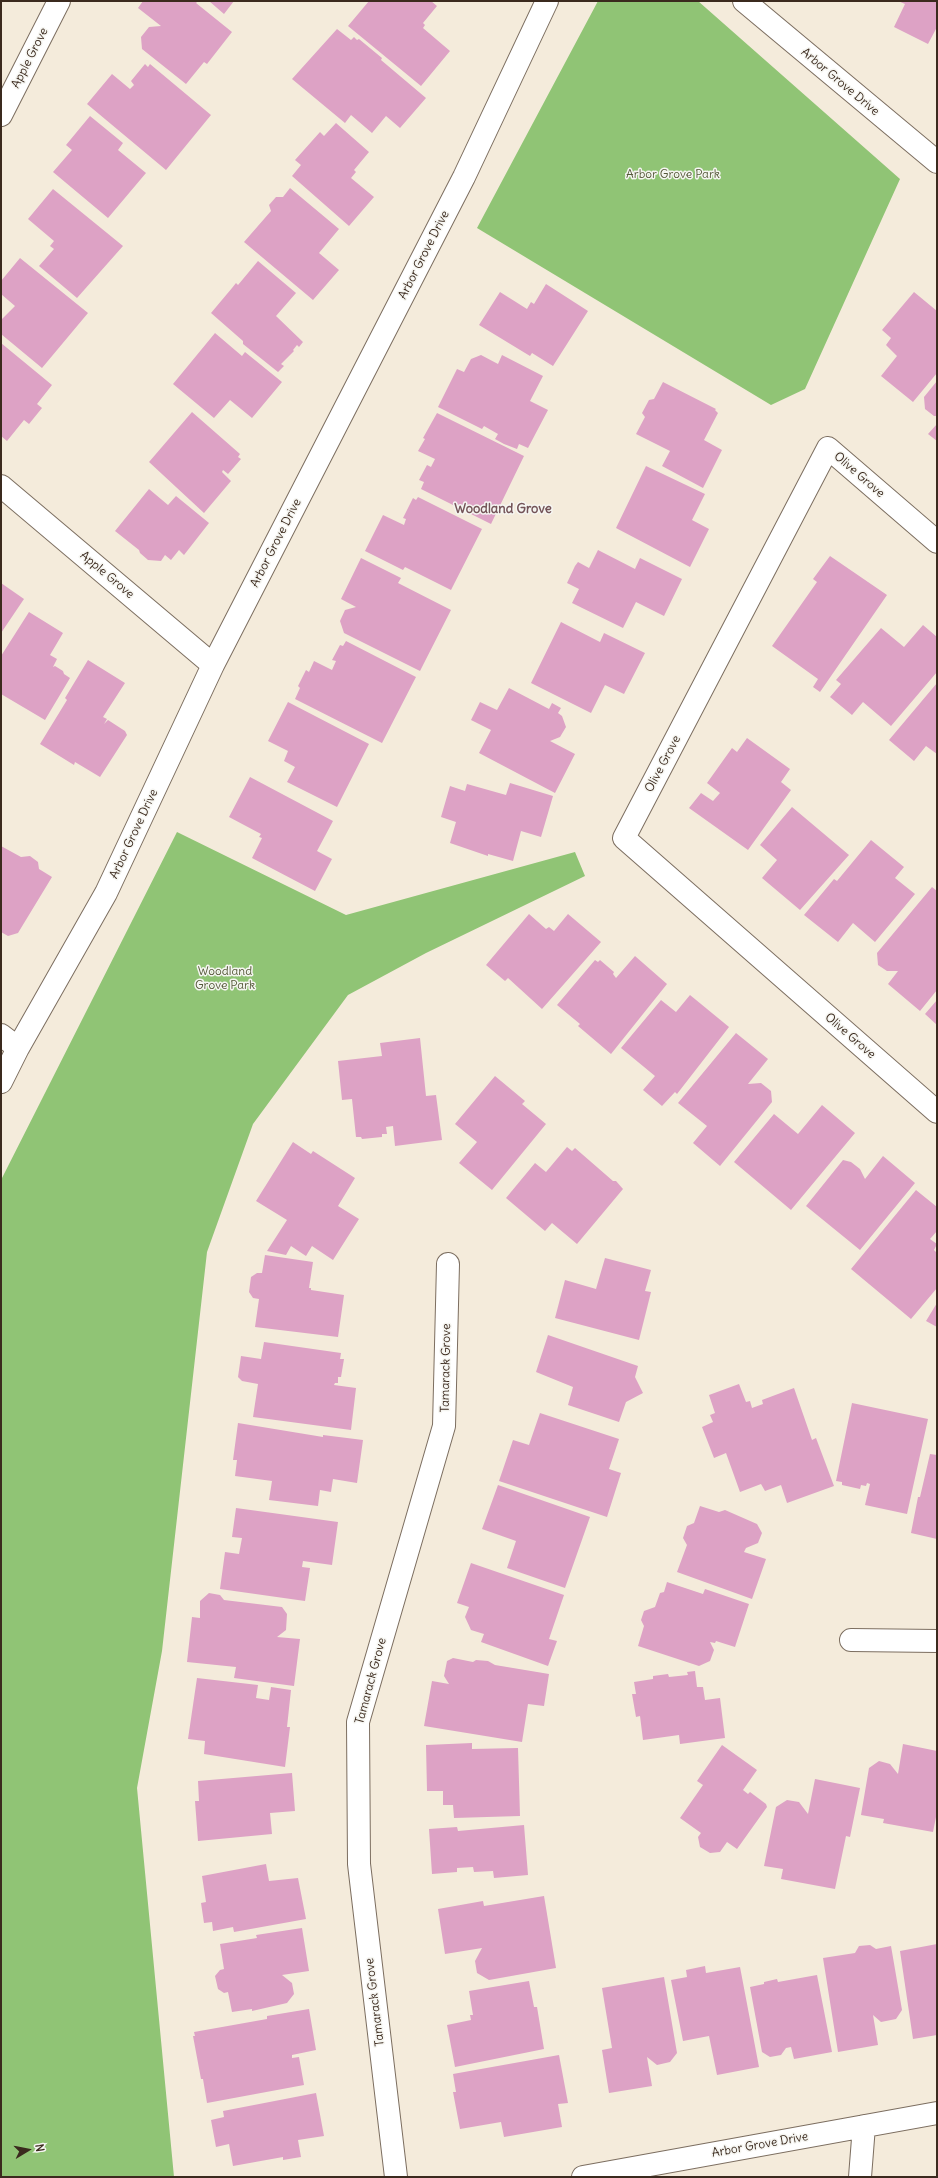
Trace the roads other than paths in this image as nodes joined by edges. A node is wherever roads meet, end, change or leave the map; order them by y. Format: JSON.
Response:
{"nodes":[{"id":1,"x":59,"y":1,"type":"edge"},
{"id":2,"x":547,"y":1,"type":"edge"},
{"id":3,"x":744,"y":1,"type":"edge"},
{"id":4,"x":1,"y":115,"type":"edge"},
{"id":5,"x":937,"y":162,"type":"edge"},
{"id":6,"x":1,"y":486,"type":"edge"},
{"id":7,"x":937,"y":542,"type":"edge"},
{"id":8,"x":213,"y":665,"type":"junction"},
{"id":9,"x":1,"y":1035,"type":"edge"},
{"id":10,"x":18,"y":1048,"type":"junction"},
{"id":11,"x":1,"y":1082,"type":"edge"},
{"id":12,"x":937,"y":1112,"type":"edge"},
{"id":13,"x":448,"y":1264,"type":"dead end"},
{"id":14,"x":851,"y":1640,"type":"dead end"},
{"id":15,"x":937,"y":1641,"type":"edge"},
{"id":16,"x":937,"y":2113,"type":"edge"},
{"id":17,"x":864,"y":2126,"type":"junction"},
{"id":18,"x":396,"y":2177,"type":"edge"},
{"id":19,"x":583,"y":2177,"type":"edge"},
{"id":20,"x":860,"y":2177,"type":"edge"}],
"edges":[{"from":1,"to":4,"type":"street","name":"Apple Grove"},
{"from":2,"to":8,"type":"street","name":"Arbor Grove Drive"},
{"from":3,"to":5,"type":"street","name":"Arbor Grove Drive"},
{"from":6,"to":8,"type":"street","name":"Apple Grove"},
{"from":7,"to":12,"type":"street","name":"Olive Grove"},
{"from":8,"to":10,"type":"street","name":"Arbor Grove Drive"},
{"from":9,"to":10,"type":"street"},
{"from":10,"to":11,"type":"street","name":"Arbor Grove Drive"},
{"from":13,"to":18,"type":"street","name":"Tamarack Grove"},
{"from":14,"to":15,"type":"street"},
{"from":16,"to":17,"type":"street","name":"Arbor Grove Drive"},
{"from":17,"to":19,"type":"street","name":"Arbor Grove Drive"},
{"from":17,"to":20,"type":"street"}]}
